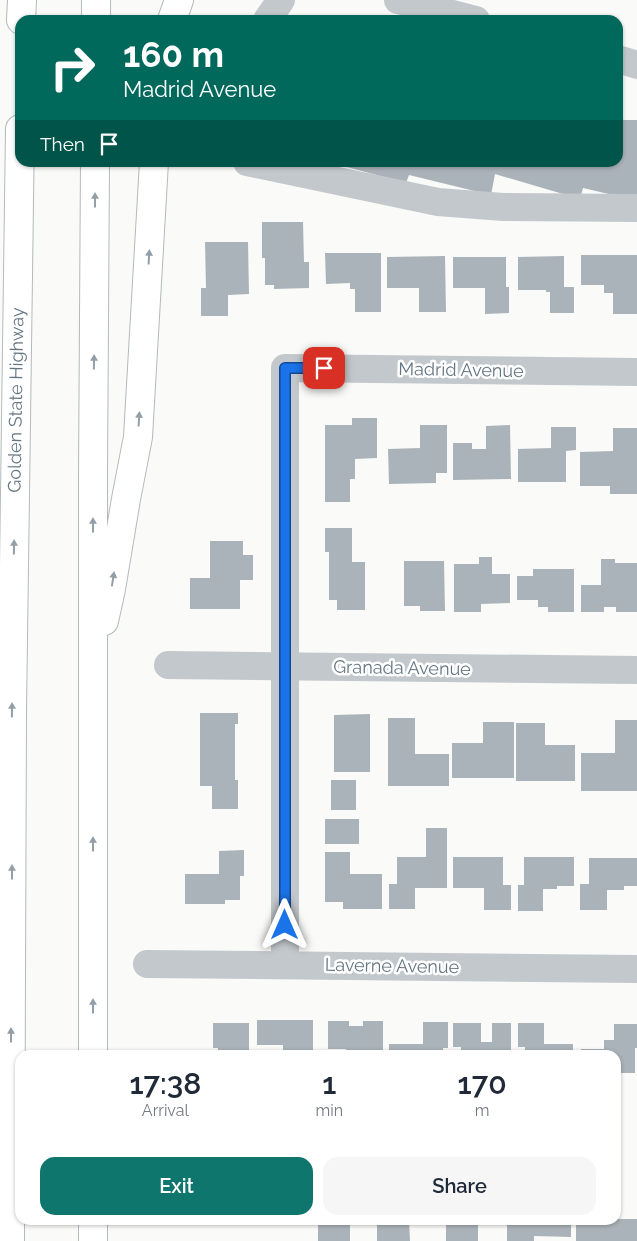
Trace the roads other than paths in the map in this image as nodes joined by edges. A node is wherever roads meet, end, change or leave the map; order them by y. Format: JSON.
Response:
{"nodes":[{"id":1,"x":22,"y":0,"type":"edge"},
{"id":2,"x":96,"y":0,"type":"edge"},
{"id":3,"x":179,"y":0,"type":"edge"},
{"id":4,"x":281,"y":0,"type":"edge"},
{"id":5,"x":398,"y":0,"type":"edge"},
{"id":6,"x":22,"y":15,"type":"edge"},
{"id":7,"x":96,"y":15,"type":"edge"},
{"id":8,"x":174,"y":15,"type":"edge"},
{"id":9,"x":270,"y":15,"type":"edge"},
{"id":10,"x":456,"y":15,"type":"edge"},
{"id":11,"x":623,"y":61,"type":"edge"},
{"id":12,"x":637,"y":65,"type":"edge"},
{"id":13,"x":19,"y":167,"type":"edge"},
{"id":14,"x":95,"y":167,"type":"edge"},
{"id":15,"x":154,"y":167,"type":"edge"},
{"id":16,"x":271,"y":167,"type":"edge"},
{"id":17,"x":637,"y":208,"type":"edge"},
{"id":18,"x":637,"y":372,"type":"edge"},
{"id":19,"x":168,"y":665,"type":"dead end"},
{"id":20,"x":285,"y":666,"type":"junction"},
{"id":21,"x":637,"y":670,"type":"edge"},
{"id":22,"x":92,"y":678,"type":"junction"},
{"id":23,"x":147,"y":964,"type":"dead end"},
{"id":24,"x":285,"y":965,"type":"junction"},
{"id":25,"x":637,"y":969,"type":"edge"},
{"id":26,"x":93,"y":1050,"type":"edge"},
{"id":27,"x":93,"y":1225,"type":"edge"},
{"id":28,"x":10,"y":1241,"type":"edge"},
{"id":29,"x":93,"y":1241,"type":"edge"}],
"edges":[{"from":1,"to":6,"type":"highway"},
{"from":2,"to":7,"type":"highway"},
{"from":3,"to":8,"type":"highway"},
{"from":4,"to":9,"type":"street"},
{"from":5,"to":10,"type":"street"},
{"from":11,"to":12,"type":"street"},
{"from":28,"to":13,"type":"highway","name":"Golden State Highway","one_way":true},
{"from":22,"to":14,"type":"highway","one_way":true},
{"from":22,"to":15,"type":"highway","one_way":true},
{"from":16,"to":17,"type":"street"},
{"from":18,"to":20,"type":"street","name":"Madrid Avenue"},
{"from":19,"to":20,"type":"street","name":"Granada Avenue"},
{"from":20,"to":21,"type":"street","name":"Granada Avenue"},
{"from":20,"to":24,"type":"street"},
{"from":26,"to":22,"type":"highway","one_way":true},
{"from":23,"to":24,"type":"street","name":"Laverne Avenue"},
{"from":24,"to":25,"type":"street","name":"Laverne Avenue"},
{"from":27,"to":29,"type":"highway"}]}
